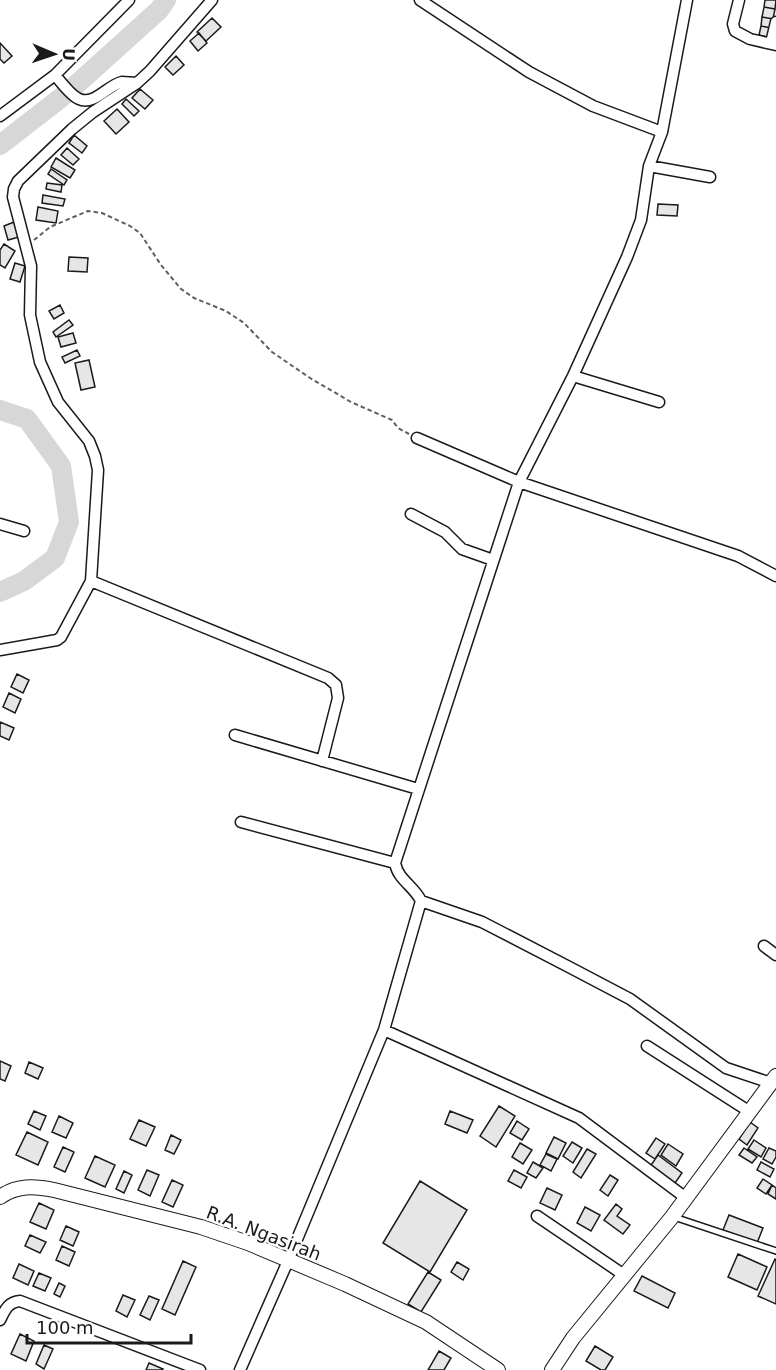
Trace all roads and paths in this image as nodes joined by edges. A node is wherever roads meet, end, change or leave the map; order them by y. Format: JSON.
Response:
{"nodes":[{"id":1,"x":129,"y":0,"type":"edge"},
{"id":2,"x":212,"y":0,"type":"edge"},
{"id":3,"x":420,"y":0,"type":"edge"},
{"id":4,"x":687,"y":0,"type":"edge"},
{"id":5,"x":739,"y":0,"type":"edge"},
{"id":6,"x":776,"y":22,"type":"edge"},
{"id":7,"x":773,"y":44,"type":"edge"},
{"id":8,"x":57,"y":78,"type":"junction"},
{"id":9,"x":137,"y":83,"type":"junction"},
{"id":10,"x":0,"y":116,"type":"edge"},
{"id":11,"x":662,"y":132,"type":"junction"},
{"id":12,"x":649,"y":166,"type":"junction"},
{"id":13,"x":710,"y":177,"type":"dead end"},
{"id":14,"x":28,"y":254,"type":"junction"},
{"id":15,"x":573,"y":376,"type":"junction"},
{"id":16,"x":659,"y":402,"type":"dead end"},
{"id":17,"x":417,"y":438,"type":"joint"},
{"id":18,"x":519,"y":482,"type":"junction"},
{"id":19,"x":411,"y":514,"type":"dead end"},
{"id":20,"x":0,"y":524,"type":"edge"},
{"id":21,"x":24,"y":531,"type":"dead end"},
{"id":22,"x":493,"y":560,"type":"junction"},
{"id":23,"x":776,"y":576,"type":"edge"},
{"id":24,"x":91,"y":581,"type":"junction"},
{"id":25,"x":0,"y":650,"type":"edge"},
{"id":26,"x":235,"y":735,"type":"dead end"},
{"id":27,"x":322,"y":761,"type":"junction"},
{"id":28,"x":418,"y":789,"type":"junction"},
{"id":29,"x":241,"y":822,"type":"dead end"},
{"id":30,"x":395,"y":863,"type":"junction"},
{"id":31,"x":421,"y":901,"type":"junction"},
{"id":32,"x":764,"y":946,"type":"dead end"},
{"id":33,"x":776,"y":955,"type":"edge"},
{"id":34,"x":384,"y":1030,"type":"junction"},
{"id":35,"x":646,"y":1046,"type":"dead end"},
{"id":36,"x":773,"y":1080,"type":"edge"},
{"id":37,"x":750,"y":1112,"type":"junction"},
{"id":38,"x":0,"y":1197,"type":"edge"},
{"id":39,"x":686,"y":1198,"type":"junction"},
{"id":40,"x":537,"y":1216,"type":"dead end"},
{"id":41,"x":672,"y":1216,"type":"junction"},
{"id":42,"x":776,"y":1251,"type":"edge"},
{"id":43,"x":288,"y":1261,"type":"junction"},
{"id":44,"x":624,"y":1275,"type":"junction"},
{"id":45,"x":0,"y":1320,"type":"edge"},
{"id":46,"x":200,"y":1370,"type":"edge"},
{"id":47,"x":240,"y":1370,"type":"edge"},
{"id":48,"x":498,"y":1370,"type":"edge"},
{"id":49,"x":552,"y":1370,"type":"edge"}],
"edges":[{"from":1,"to":8,"type":"street"},
{"from":2,"to":9,"type":"street"},
{"from":3,"to":11,"type":"street"},
{"from":4,"to":11,"type":"street"},
{"from":5,"to":7,"type":"street"},
{"from":6,"to":7,"type":"street"},
{"from":8,"to":9,"type":"street"},
{"from":8,"to":10,"type":"street"},
{"from":9,"to":14,"type":"street"},
{"from":11,"to":12,"type":"street"},
{"from":12,"to":13,"type":"street"},
{"from":12,"to":15,"type":"street"},
{"from":14,"to":17,"type":"path"},
{"from":14,"to":24,"type":"street"},
{"from":15,"to":16,"type":"street"},
{"from":15,"to":18,"type":"street"},
{"from":17,"to":18,"type":"street"},
{"from":18,"to":22,"type":"street"},
{"from":18,"to":23,"type":"street"},
{"from":19,"to":22,"type":"street"},
{"from":20,"to":21,"type":"street"},
{"from":22,"to":28,"type":"street"},
{"from":24,"to":25,"type":"street"},
{"from":24,"to":27,"type":"street"},
{"from":26,"to":27,"type":"street"},
{"from":27,"to":28,"type":"street"},
{"from":28,"to":30,"type":"street"},
{"from":29,"to":30,"type":"street"},
{"from":30,"to":31,"type":"street"},
{"from":31,"to":34,"type":"street"},
{"from":31,"to":36,"type":"street"},
{"from":32,"to":33,"type":"street"},
{"from":34,"to":39,"type":"street"},
{"from":34,"to":43,"type":"street"},
{"from":35,"to":37,"type":"street"},
{"from":36,"to":37,"type":"street"},
{"from":37,"to":39,"type":"street"},
{"from":38,"to":43,"type":"street","name":"R.A. Ngasirah"},
{"from":39,"to":41,"type":"street"},
{"from":40,"to":44,"type":"street"},
{"from":41,"to":42,"type":"lane"},
{"from":41,"to":44,"type":"street"},
{"from":43,"to":47,"type":"street"},
{"from":43,"to":48,"type":"street","name":"R.A. Ngasirah"},
{"from":44,"to":49,"type":"street"},
{"from":45,"to":46,"type":"street"}]}
